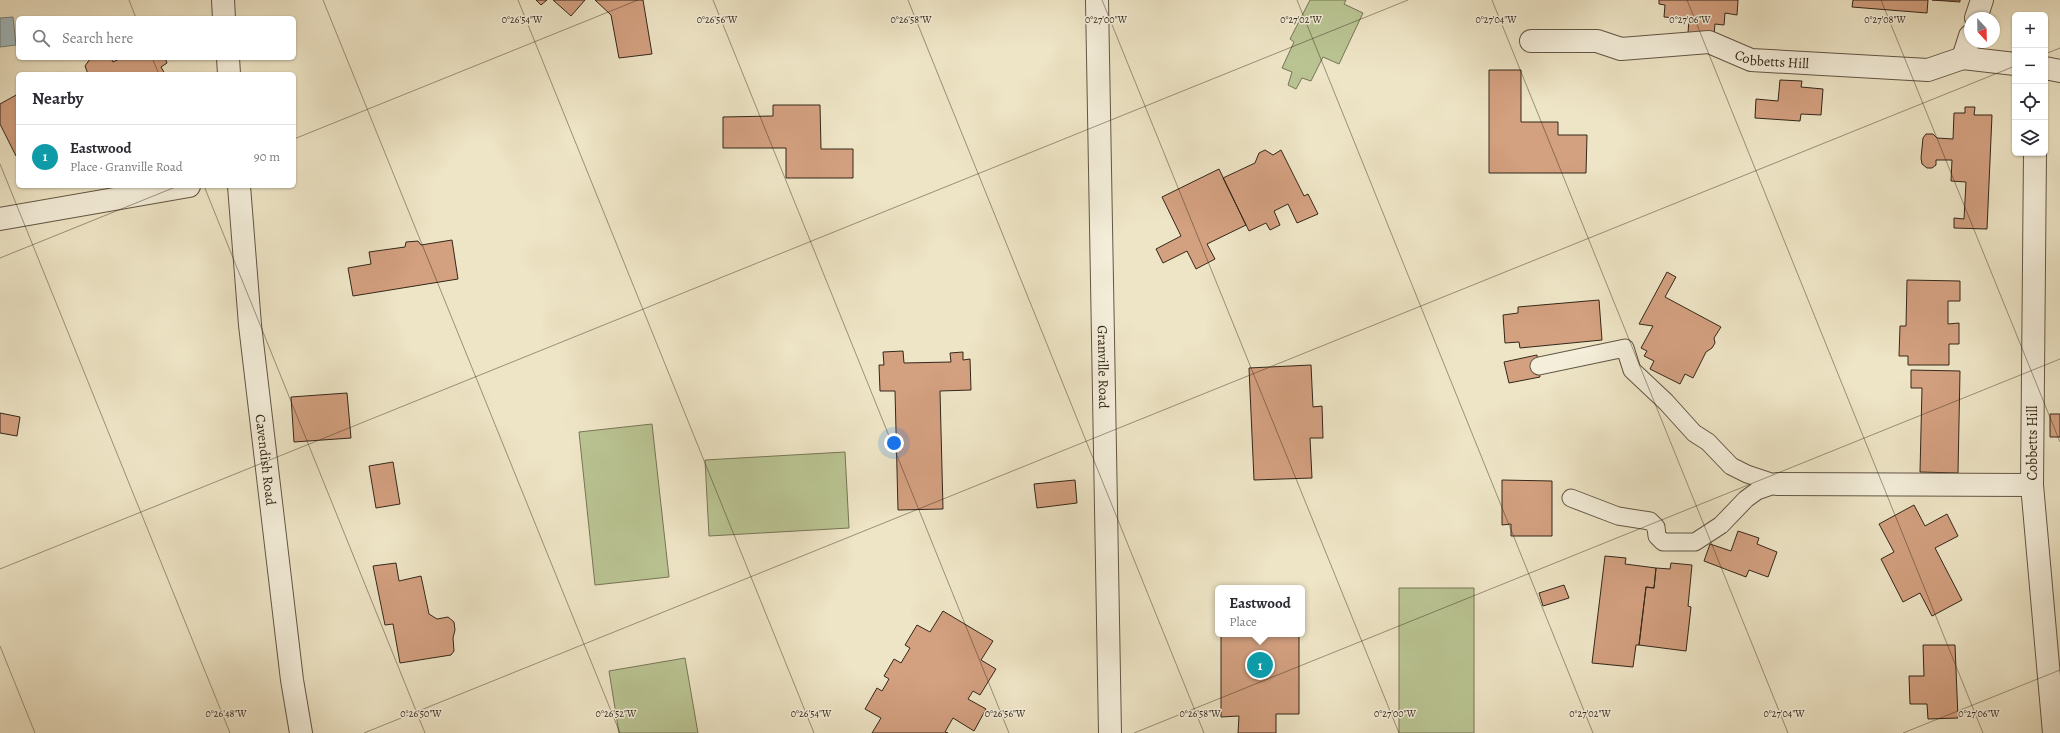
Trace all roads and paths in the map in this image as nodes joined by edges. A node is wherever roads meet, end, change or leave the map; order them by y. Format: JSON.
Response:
{"nodes":[{"id":1,"x":223,"y":0,"type":"edge"},
{"id":2,"x":1097,"y":0,"type":"edge"},
{"id":3,"x":1982,"y":0,"type":"edge"},
{"id":4,"x":1978,"y":12,"type":"edge"},
{"id":5,"x":224,"y":16,"type":"edge"},
{"id":6,"x":1531,"y":41,"type":"dead end"},
{"id":7,"x":1966,"y":48,"type":"edge"},
{"id":8,"x":1963,"y":58,"type":"junction"},
{"id":9,"x":228,"y":60,"type":"edge"},
{"id":10,"x":2012,"y":64,"type":"edge"},
{"id":11,"x":2048,"y":69,"type":"edge"},
{"id":12,"x":2060,"y":71,"type":"edge"},
{"id":13,"x":229,"y":72,"type":"edge"},
{"id":14,"x":2035,"y":156,"type":"edge"},
{"id":15,"x":178,"y":188,"type":"edge"},
{"id":16,"x":238,"y":188,"type":"edge"},
{"id":17,"x":0,"y":219,"type":"edge"},
{"id":18,"x":1539,"y":366,"type":"dead end"},
{"id":19,"x":1777,"y":484,"type":"junction"},
{"id":20,"x":2032,"y":485,"type":"junction"},
{"id":21,"x":1571,"y":498,"type":"dead end"},
{"id":22,"x":301,"y":733,"type":"edge"},
{"id":23,"x":1110,"y":733,"type":"edge"},
{"id":24,"x":2054,"y":733,"type":"edge"}],
"edges":[{"from":1,"to":5,"type":"street"},
{"from":2,"to":23,"type":"street","name":"Granville Road"},
{"from":3,"to":4,"type":"street"},
{"from":6,"to":8,"type":"street","name":"Cobbetts Hill"},
{"from":7,"to":8,"type":"street"},
{"from":8,"to":10,"type":"street","name":"Cobbetts Hill"},
{"from":9,"to":13,"type":"street"},
{"from":11,"to":12,"type":"street"},
{"from":14,"to":20,"type":"street","name":"Cobbetts Hill"},
{"from":15,"to":17,"type":"street"},
{"from":16,"to":22,"type":"street","name":"Cavendish Road"},
{"from":18,"to":19,"type":"lane"},
{"from":19,"to":20,"type":"street"},
{"from":19,"to":21,"type":"lane"},
{"from":20,"to":24,"type":"street","name":"Cobbetts Hill"}]}
